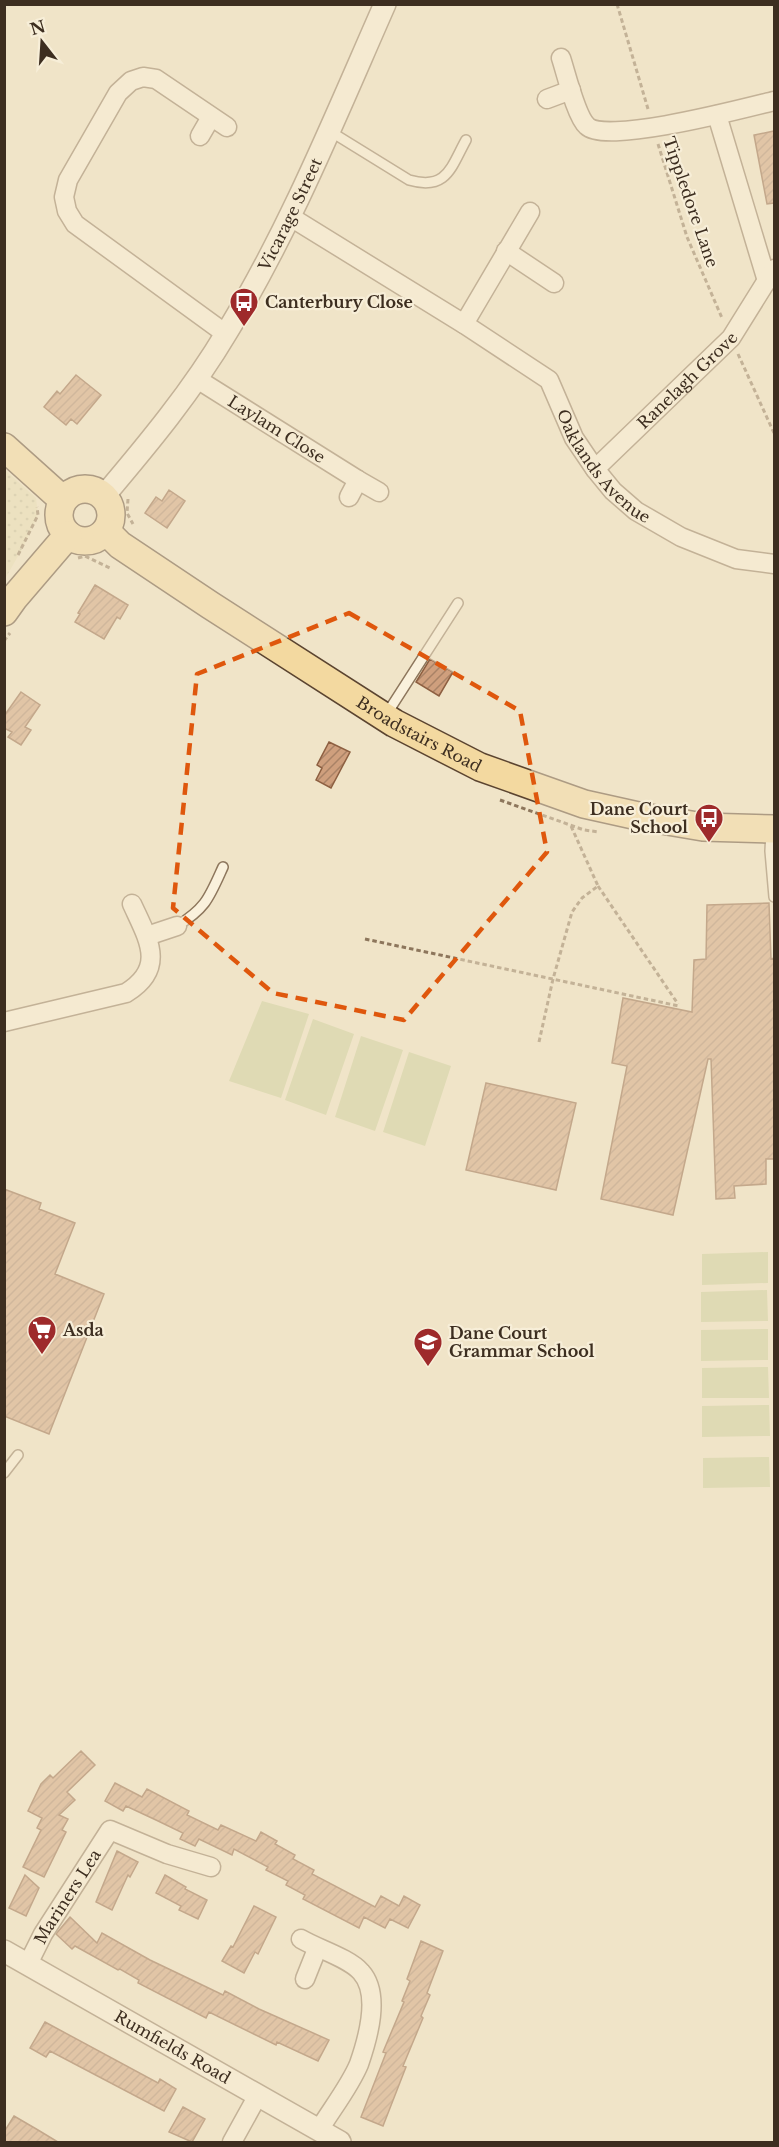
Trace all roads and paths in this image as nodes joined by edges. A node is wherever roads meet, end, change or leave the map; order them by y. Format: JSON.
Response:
{"nodes":[{"id":1,"x":385,"y":4,"type":"edge"},
{"id":2,"x":617,"y":4,"type":"edge"},
{"id":3,"x":561,"y":58,"type":"dead end"},
{"id":4,"x":572,"y":90,"type":"junction"},
{"id":5,"x":547,"y":99,"type":"dead end"},
{"id":6,"x":774,"y":101,"type":"edge"},
{"id":7,"x":717,"y":115,"type":"junction"},
{"id":8,"x":211,"y":117,"type":"junction"},
{"id":9,"x":227,"y":127,"type":"dead end"},
{"id":10,"x":653,"y":128,"type":"junction"},
{"id":11,"x":328,"y":130,"type":"junction"},
{"id":12,"x":200,"y":136,"type":"dead end"},
{"id":13,"x":466,"y":140,"type":"dead end"},
{"id":14,"x":530,"y":212,"type":"dead end"},
{"id":15,"x":289,"y":216,"type":"junction"},
{"id":16,"x":506,"y":250,"type":"junction"},
{"id":17,"x":771,"y":275,"type":"edge"},
{"id":18,"x":554,"y":283,"type":"dead end"},
{"id":19,"x":464,"y":324,"type":"junction"},
{"id":20,"x":226,"y":334,"type":"junction"},
{"id":21,"x":731,"y":338,"type":"junction"},
{"id":22,"x":197,"y":379,"type":"junction"},
{"id":23,"x":774,"y":433,"type":"edge"},
{"id":24,"x":4,"y":447,"type":"edge"},
{"id":25,"x":595,"y":470,"type":"junction"},
{"id":26,"x":358,"y":480,"type":"junction"},
{"id":27,"x":131,"y":492,"type":"dead end"},
{"id":28,"x":379,"y":492,"type":"dead end"},
{"id":29,"x":104,"y":496,"type":"junction"},
{"id":30,"x":349,"y":497,"type":"dead end"},
{"id":31,"x":36,"y":498,"type":"dead end"},
{"id":32,"x":63,"y":500,"type":"junction"},
{"id":33,"x":106,"y":531,"type":"junction"},
{"id":34,"x":138,"y":531,"type":"dead end"},
{"id":35,"x":68,"y":536,"type":"junction"},
{"id":36,"x":22,"y":549,"type":"dead end"},
{"id":37,"x":774,"y":564,"type":"edge"},
{"id":38,"x":458,"y":603,"type":"dead end"},
{"id":39,"x":4,"y":612,"type":"edge"},
{"id":40,"x":384,"y":717,"type":"junction"},
{"id":41,"x":571,"y":826,"type":"dead end"},
{"id":42,"x":772,"y":829,"type":"edge"},
{"id":43,"x":223,"y":867,"type":"dead end"},
{"id":44,"x":598,"y":886,"type":"junction"},
{"id":45,"x":774,"y":897,"type":"edge"},
{"id":46,"x":132,"y":904,"type":"dead end"},
{"id":47,"x":177,"y":926,"type":"joint"},
{"id":48,"x":147,"y":936,"type":"junction"},
{"id":49,"x":365,"y":939,"type":"dead end"},
{"id":50,"x":553,"y":979,"type":"junction"},
{"id":51,"x":4,"y":1022,"type":"edge"},
{"id":52,"x":539,"y":1042,"type":"dead end"},
{"id":53,"x":18,"y":1455,"type":"dead end"},
{"id":54,"x":4,"y":1473,"type":"edge"},
{"id":55,"x":211,"y":1866,"type":"dead end"},
{"id":56,"x":301,"y":1939,"type":"dead end"},
{"id":57,"x":317,"y":1949,"type":"junction"},
{"id":58,"x":4,"y":1951,"type":"edge"},
{"id":59,"x":28,"y":1964,"type":"junction"},
{"id":60,"x":305,"y":1979,"type":"dead end"},
{"id":61,"x":258,"y":2095,"type":"junction"},
{"id":62,"x":319,"y":2130,"type":"junction"},
{"id":63,"x":232,"y":2142,"type":"edge"},
{"id":64,"x":340,"y":2142,"type":"edge"}],
"edges":[{"from":1,"to":11,"type":"street","name":"Vicarage Street"},
{"from":2,"to":10,"type":"path","name":"Tippledore Lane"},
{"from":3,"to":4,"type":"street"},
{"from":4,"to":5,"type":"street"},
{"from":4,"to":10,"type":"street"},
{"from":6,"to":7,"type":"street"},
{"from":7,"to":10,"type":"street"},
{"from":7,"to":17,"type":"street","name":"Ranelagh Grove"},
{"from":8,"to":9,"type":"street"},
{"from":8,"to":12,"type":"street"},
{"from":8,"to":20,"type":"street"},
{"from":10,"to":21,"type":"path","name":"Tippledore Lane"},
{"from":11,"to":13,"type":"lane"},
{"from":11,"to":15,"type":"street","name":"Vicarage Street"},
{"from":14,"to":16,"type":"street"},
{"from":15,"to":19,"type":"street","name":"Oaklands Avenue"},
{"from":15,"to":20,"type":"street","name":"Vicarage Street"},
{"from":16,"to":18,"type":"street"},
{"from":16,"to":19,"type":"street"},
{"from":17,"to":21,"type":"street","name":"Ranelagh Grove"},
{"from":19,"to":25,"type":"street","name":"Oaklands Avenue"},
{"from":20,"to":22,"type":"street","name":"Vicarage Street"},
{"from":21,"to":23,"type":"path","name":"Tippledore Lane"},
{"from":21,"to":25,"type":"street","name":"Ranelagh Grove"},
{"from":22,"to":26,"type":"street","name":"Laylam Close"},
{"from":22,"to":29,"type":"street","name":"Vicarage Street"},
{"from":24,"to":32,"type":"main road"},
{"from":25,"to":37,"type":"street","name":"Oaklands Avenue"},
{"from":26,"to":28,"type":"street","name":"Laylam Close"},
{"from":26,"to":30,"type":"street"},
{"from":27,"to":34,"type":"path"},
{"from":29,"to":32,"type":"main road"},
{"from":29,"to":33,"type":"main road"},
{"from":31,"to":36,"type":"path"},
{"from":32,"to":35,"type":"main road"},
{"from":33,"to":35,"type":"main road"},
{"from":33,"to":40,"type":"main road","name":"Broadstairs Road"},
{"from":35,"to":39,"type":"main road"},
{"from":38,"to":40,"type":"lane"},
{"from":40,"to":42,"type":"main road","name":"Broadstairs Road"},
{"from":41,"to":44,"type":"path"},
{"from":42,"to":45,"type":"lane"},
{"from":43,"to":47,"type":"lane"},
{"from":44,"to":50,"type":"path"},
{"from":44,"to":50,"type":"path"},
{"from":46,"to":48,"type":"street"},
{"from":47,"to":48,"type":"street"},
{"from":48,"to":51,"type":"street"},
{"from":49,"to":50,"type":"path"},
{"from":50,"to":52,"type":"path"},
{"from":53,"to":54,"type":"lane"},
{"from":55,"to":59,"type":"street","name":"Mariners Lea"},
{"from":56,"to":57,"type":"street"},
{"from":57,"to":60,"type":"street"},
{"from":57,"to":62,"type":"street"},
{"from":58,"to":59,"type":"street","name":"Rumfields Road"},
{"from":59,"to":61,"type":"street","name":"Rumfields Road"},
{"from":61,"to":62,"type":"street","name":"Rumfields Road"},
{"from":61,"to":63,"type":"street"},
{"from":62,"to":64,"type":"street","name":"Rumfields Road"}]}
